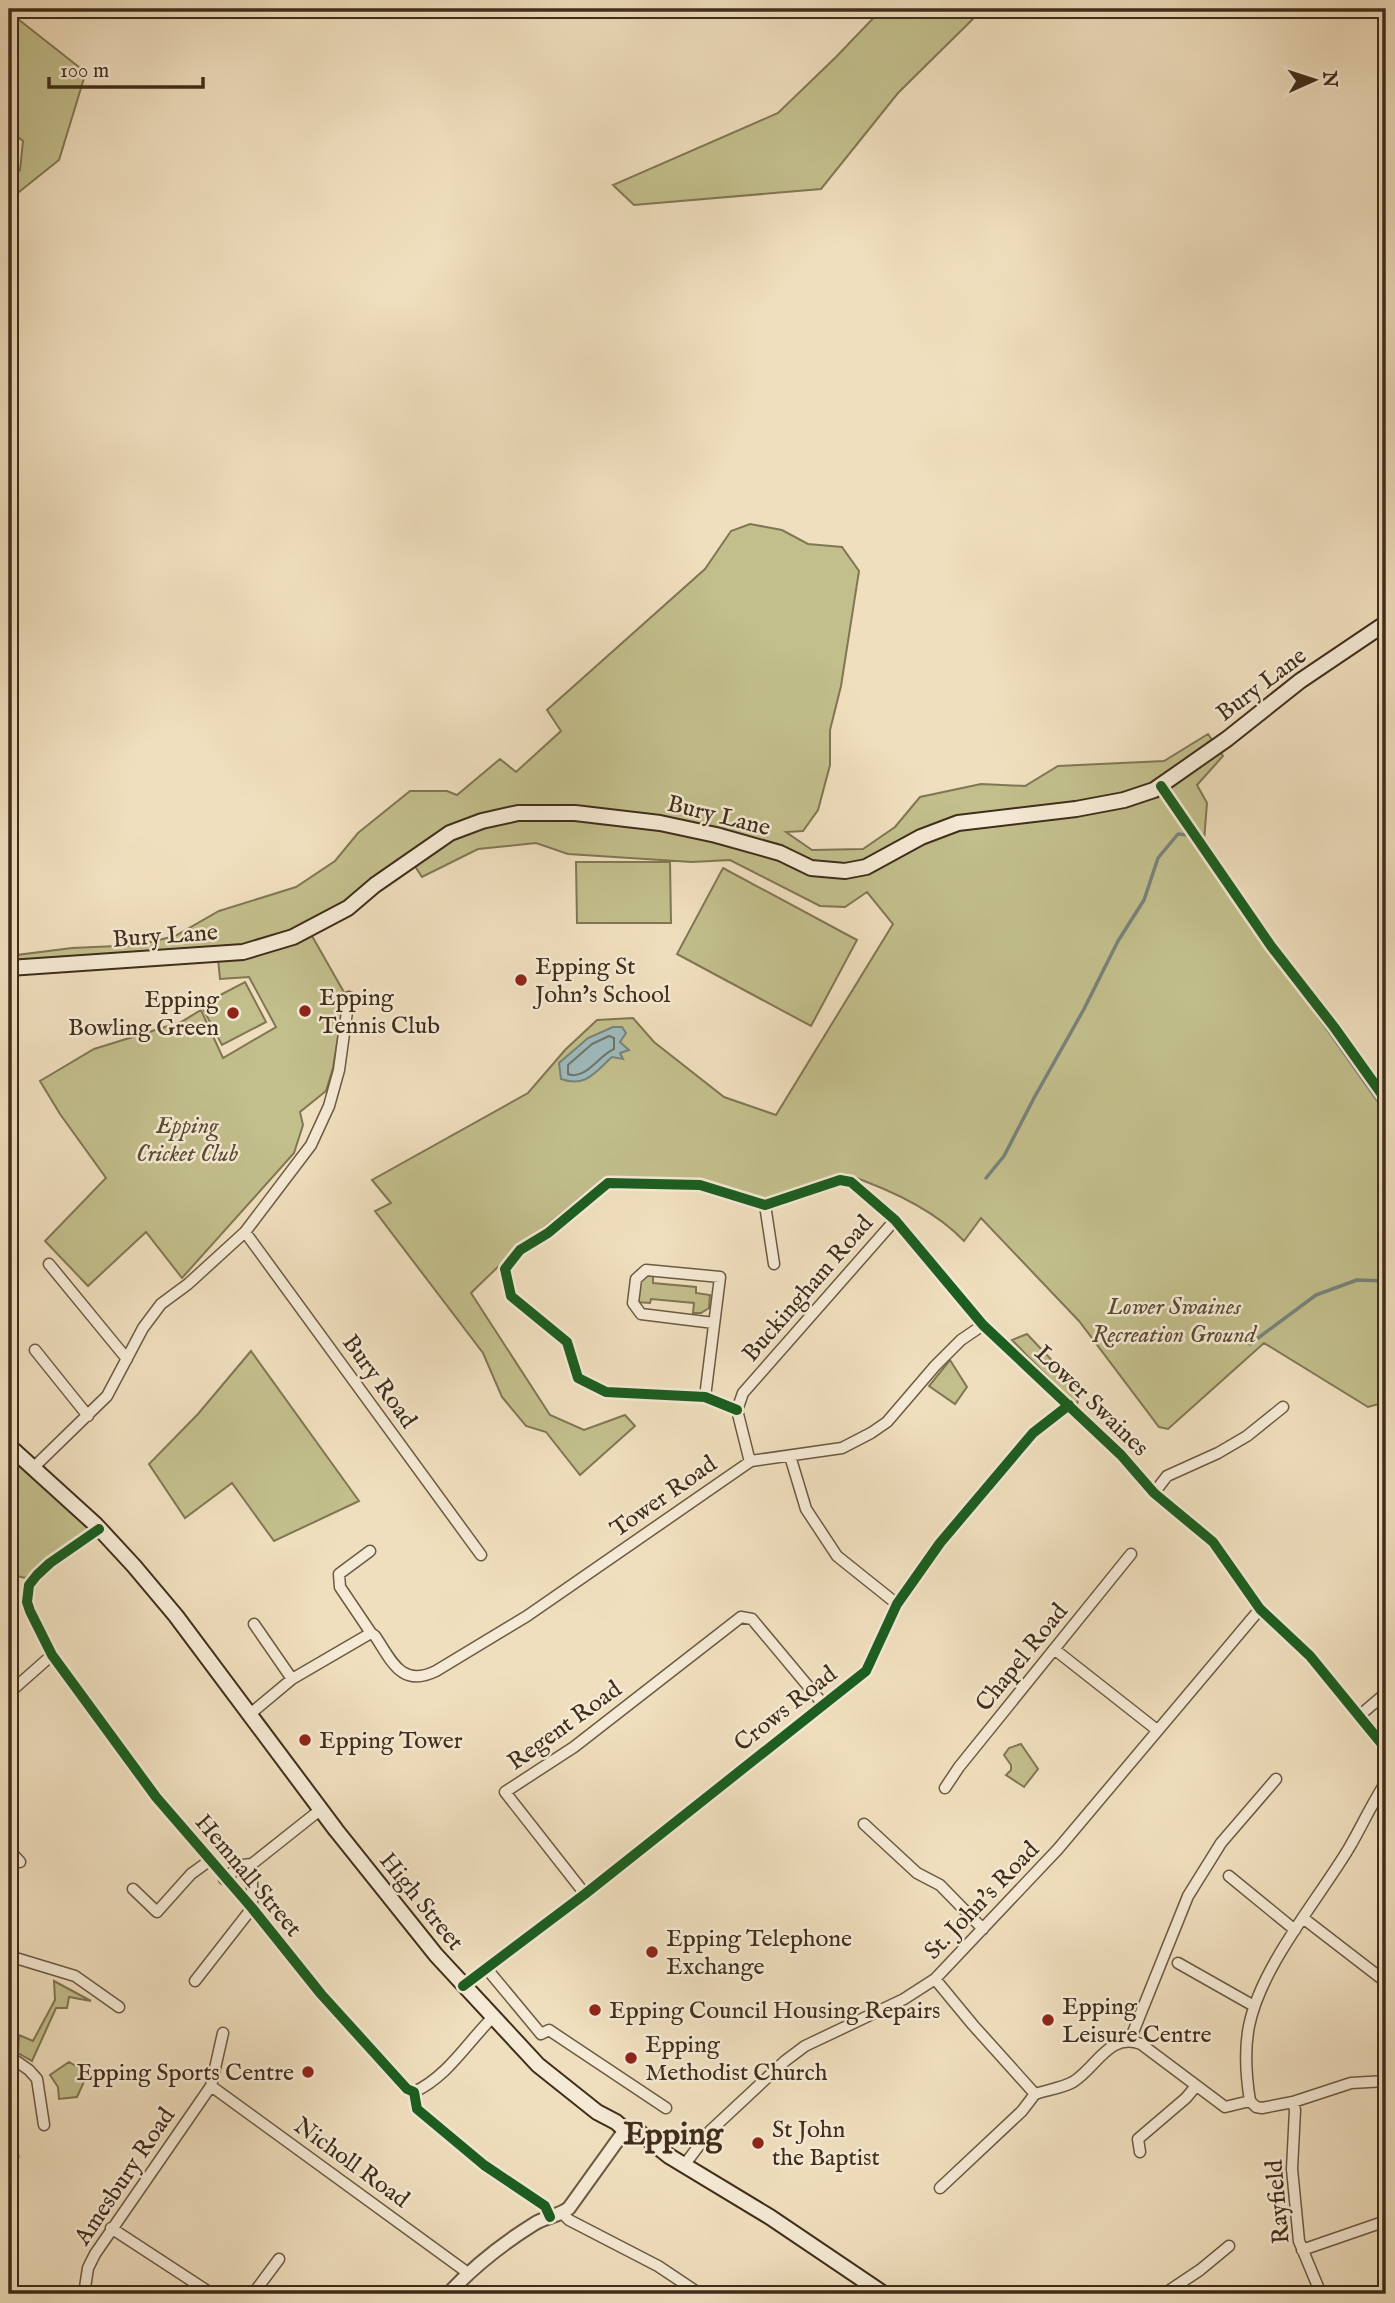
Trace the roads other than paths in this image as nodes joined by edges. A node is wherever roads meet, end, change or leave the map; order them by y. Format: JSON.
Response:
{"nodes":[{"id":1,"x":1386,"y":623,"type":"edge"},
{"id":2,"x":9,"y":968,"type":"edge"},
{"id":3,"x":349,"y":997,"type":"dead end"},
{"id":4,"x":765,"y":1205,"type":"junction"},
{"id":5,"x":895,"y":1220,"type":"junction"},
{"id":6,"x":244,"y":1232,"type":"junction"},
{"id":7,"x":48,"y":1264,"type":"dead end"},
{"id":8,"x":774,"y":1264,"type":"dead end"},
{"id":9,"x":714,"y":1323,"type":"junction"},
{"id":10,"x":983,"y":1325,"type":"junction"},
{"id":11,"x":35,"y":1350,"type":"dead end"},
{"id":12,"x":127,"y":1359,"type":"junction"},
{"id":13,"x":705,"y":1397,"type":"junction"},
{"id":14,"x":1069,"y":1405,"type":"junction"},
{"id":15,"x":1283,"y":1407,"type":"dead end"},
{"id":16,"x":737,"y":1410,"type":"junction"},
{"id":17,"x":88,"y":1416,"type":"junction"},
{"id":18,"x":9,"y":1446,"type":"edge"},
{"id":19,"x":790,"y":1456,"type":"junction"},
{"id":20,"x":750,"y":1462,"type":"junction"},
{"id":21,"x":33,"y":1468,"type":"junction"},
{"id":22,"x":1154,"y":1493,"type":"junction"},
{"id":23,"x":99,"y":1529,"type":"junction"},
{"id":24,"x":370,"y":1551,"type":"dead end"},
{"id":25,"x":1131,"y":1553,"type":"dead end"},
{"id":26,"x":481,"y":1555,"type":"dead end"},
{"id":27,"x":897,"y":1604,"type":"junction"},
{"id":28,"x":1260,"y":1609,"type":"junction"},
{"id":29,"x":254,"y":1624,"type":"dead end"},
{"id":30,"x":371,"y":1633,"type":"junction"},
{"id":31,"x":1054,"y":1649,"type":"junction"},
{"id":32,"x":52,"y":1655,"type":"junction"},
{"id":33,"x":292,"y":1679,"type":"junction"},
{"id":34,"x":9,"y":1693,"type":"edge"},
{"id":35,"x":1386,"y":1693,"type":"edge"},
{"id":36,"x":823,"y":1704,"type":"junction"},
{"id":37,"x":250,"y":1714,"type":"junction"},
{"id":38,"x":1359,"y":1716,"type":"junction"},
{"id":39,"x":1157,"y":1730,"type":"junction"},
{"id":40,"x":1386,"y":1749,"type":"edge"},
{"id":41,"x":1276,"y":1779,"type":"dead end"},
{"id":42,"x":1386,"y":1782,"type":"edge"},
{"id":43,"x":945,"y":1787,"type":"dead end"},
{"id":44,"x":320,"y":1810,"type":"junction"},
{"id":45,"x":864,"y":1824,"type":"dead end"},
{"id":46,"x":9,"y":1850,"type":"edge"},
{"id":47,"x":209,"y":1861,"type":"junction"},
{"id":48,"x":20,"y":1862,"type":"dead end"},
{"id":49,"x":252,"y":1864,"type":"junction"},
{"id":50,"x":1229,"y":1875,"type":"dead end"},
{"id":51,"x":224,"y":1879,"type":"junction"},
{"id":52,"x":132,"y":1889,"type":"dead end"},
{"id":53,"x":585,"y":1894,"type":"junction"},
{"id":54,"x":251,"y":1908,"type":"junction"},
{"id":55,"x":1303,"y":1918,"type":"junction"},
{"id":56,"x":984,"y":1929,"type":"junction"},
{"id":57,"x":1295,"y":1930,"type":"junction"},
{"id":58,"x":9,"y":1956,"type":"edge"},
{"id":59,"x":1178,"y":1963,"type":"dead end"},
{"id":60,"x":487,"y":1969,"type":"junction"},
{"id":61,"x":935,"y":1979,"type":"junction"},
{"id":62,"x":195,"y":1981,"type":"dead end"},
{"id":63,"x":1386,"y":1982,"type":"edge"},
{"id":64,"x":463,"y":1986,"type":"junction"},
{"id":65,"x":1254,"y":2006,"type":"junction"},
{"id":66,"x":119,"y":2007,"type":"dead end"},
{"id":67,"x":492,"y":2018,"type":"junction"},
{"id":68,"x":9,"y":2026,"type":"edge"},
{"id":69,"x":223,"y":2033,"type":"dead end"},
{"id":70,"x":1130,"y":2040,"type":"junction"},
{"id":71,"x":9,"y":2056,"type":"edge"},
{"id":72,"x":1386,"y":2081,"type":"edge"},
{"id":73,"x":211,"y":2086,"type":"junction"},
{"id":74,"x":1196,"y":2086,"type":"junction"},
{"id":75,"x":414,"y":2092,"type":"junction"},
{"id":76,"x":1035,"y":2094,"type":"junction"},
{"id":77,"x":1250,"y":2101,"type":"junction"},
{"id":78,"x":1293,"y":2102,"type":"junction"},
{"id":79,"x":666,"y":2108,"type":"dead end"},
{"id":80,"x":44,"y":2125,"type":"dead end"},
{"id":81,"x":625,"y":2130,"type":"junction"},
{"id":82,"x":1140,"y":2152,"type":"dead end"},
{"id":83,"x":685,"y":2164,"type":"junction"},
{"id":84,"x":940,"y":2188,"type":"dead end"},
{"id":85,"x":556,"y":2215,"type":"junction"},
{"id":86,"x":1385,"y":2225,"type":"edge"},
{"id":87,"x":111,"y":2228,"type":"junction"},
{"id":88,"x":1228,"y":2246,"type":"dead end"},
{"id":89,"x":1302,"y":2250,"type":"junction"},
{"id":90,"x":279,"y":2259,"type":"dead end"},
{"id":91,"x":468,"y":2273,"type":"junction"},
{"id":92,"x":84,"y":2294,"type":"edge"},
{"id":93,"x":212,"y":2294,"type":"edge"},
{"id":94,"x":253,"y":2294,"type":"edge"},
{"id":95,"x":448,"y":2294,"type":"edge"},
{"id":96,"x":700,"y":2294,"type":"edge"},
{"id":97,"x":884,"y":2294,"type":"edge"},
{"id":98,"x":1164,"y":2294,"type":"edge"},
{"id":99,"x":1321,"y":2294,"type":"edge"}],
"edges":[{"from":1,"to":2,"type":"main road","name":"Bury Lane"},
{"from":3,"to":6,"type":"street"},
{"from":4,"to":5,"type":"street","name":"Buckingham Road"},
{"from":4,"to":8,"type":"street"},
{"from":4,"to":13,"type":"street"},
{"from":5,"to":10,"type":"street","name":"Lower Swaines"},
{"from":5,"to":16,"type":"street","name":"Buckingham Road"},
{"from":6,"to":12,"type":"street"},
{"from":6,"to":26,"type":"street","name":"Bury Road"},
{"from":7,"to":12,"type":"street"},
{"from":9,"to":9,"type":"street"},
{"from":9,"to":13,"type":"street"},
{"from":10,"to":14,"type":"street","name":"Lower Swaines"},
{"from":10,"to":19,"type":"street","name":"Tower Road"},
{"from":11,"to":17,"type":"street"},
{"from":12,"to":17,"type":"street"},
{"from":13,"to":16,"type":"street"},
{"from":14,"to":22,"type":"street","name":"Lower Swaines"},
{"from":14,"to":27,"type":"street","name":"Crows Road"},
{"from":15,"to":22,"type":"street","name":"Lower Swaines"},
{"from":16,"to":20,"type":"street"},
{"from":17,"to":21,"type":"street"},
{"from":18,"to":21,"type":"main road","name":"High Street"},
{"from":19,"to":20,"type":"street","name":"Tower Road"},
{"from":19,"to":27,"type":"street"},
{"from":20,"to":30,"type":"street","name":"Tower Road"},
{"from":21,"to":23,"type":"main road","name":"High Street"},
{"from":22,"to":28,"type":"street","name":"Lower Swaines"},
{"from":23,"to":32,"type":"street","name":"Hemnall Street"},
{"from":23,"to":37,"type":"main road","name":"High Street"},
{"from":24,"to":30,"type":"street","name":"Tower Road"},
{"from":25,"to":31,"type":"street","name":"Chapel Road"},
{"from":27,"to":36,"type":"street","name":"Crows Road"},
{"from":28,"to":38,"type":"street","name":"Lower Swaines"},
{"from":28,"to":39,"type":"street","name":"St. John's Road"},
{"from":29,"to":33,"type":"street"},
{"from":30,"to":33,"type":"street"},
{"from":31,"to":39,"type":"street"},
{"from":31,"to":43,"type":"street","name":"Chapel Road"},
{"from":32,"to":34,"type":"street"},
{"from":32,"to":47,"type":"street","name":"Hemnall Street"},
{"from":33,"to":37,"type":"street"},
{"from":35,"to":38,"type":"street"},
{"from":36,"to":53,"type":"street","name":"Crows Road"},
{"from":36,"to":53,"type":"street","name":"Regent Road"},
{"from":37,"to":44,"type":"main road","name":"High Street"},
{"from":38,"to":40,"type":"street","name":"Lower Swaines"},
{"from":39,"to":56,"type":"street","name":"St. John's Road"},
{"from":41,"to":70,"type":"street"},
{"from":42,"to":55,"type":"street"},
{"from":44,"to":49,"type":"street"},
{"from":44,"to":64,"type":"main road","name":"High Street"},
{"from":45,"to":56,"type":"street"},
{"from":46,"to":48,"type":"street"},
{"from":47,"to":51,"type":"street","name":"Hemnall Street"},
{"from":47,"to":52,"type":"street"},
{"from":49,"to":51,"type":"street"},
{"from":49,"to":54,"type":"street"},
{"from":50,"to":57,"type":"street"},
{"from":51,"to":54,"type":"street","name":"Hemnall Street"},
{"from":53,"to":60,"type":"street","name":"Crows Road"},
{"from":54,"to":62,"type":"street"},
{"from":54,"to":75,"type":"street","name":"Hemnall Street"},
{"from":55,"to":57,"type":"street"},
{"from":55,"to":63,"type":"street"},
{"from":56,"to":61,"type":"street","name":"St. John's Road"},
{"from":57,"to":65,"type":"street"},
{"from":58,"to":66,"type":"street"},
{"from":59,"to":65,"type":"street"},
{"from":60,"to":64,"type":"street","name":"Crows Road"},
{"from":60,"to":79,"type":"street"},
{"from":61,"to":76,"type":"street"},
{"from":61,"to":83,"type":"street","name":"St. John's Road"},
{"from":64,"to":67,"type":"main road","name":"High Street"},
{"from":65,"to":77,"type":"street"},
{"from":67,"to":75,"type":"street"},
{"from":67,"to":81,"type":"main road","name":"High Street"},
{"from":68,"to":71,"type":"street"},
{"from":69,"to":73,"type":"street"},
{"from":70,"to":74,"type":"street"},
{"from":70,"to":76,"type":"street"},
{"from":71,"to":80,"type":"street"},
{"from":72,"to":78,"type":"street"},
{"from":73,"to":87,"type":"street","name":"Amesbury Road"},
{"from":73,"to":91,"type":"street","name":"Nicholl Road"},
{"from":74,"to":77,"type":"street"},
{"from":74,"to":82,"type":"street"},
{"from":75,"to":85,"type":"street","name":"Hemnall Street"},
{"from":76,"to":84,"type":"street"},
{"from":77,"to":78,"type":"street"},
{"from":78,"to":89,"type":"street","name":"Rayfield"},
{"from":81,"to":83,"type":"main road","name":"High Street"},
{"from":81,"to":85,"type":"street"},
{"from":83,"to":97,"type":"main road","name":"High Street"},
{"from":85,"to":91,"type":"street"},
{"from":85,"to":96,"type":"street","name":"Hemnall Street"},
{"from":86,"to":89,"type":"street"},
{"from":87,"to":92,"type":"street","name":"Amesbury Road"},
{"from":87,"to":93,"type":"street"},
{"from":88,"to":98,"type":"street"},
{"from":89,"to":99,"type":"street","name":"Rayfield"},
{"from":90,"to":94,"type":"street"},
{"from":91,"to":95,"type":"street"}]}
